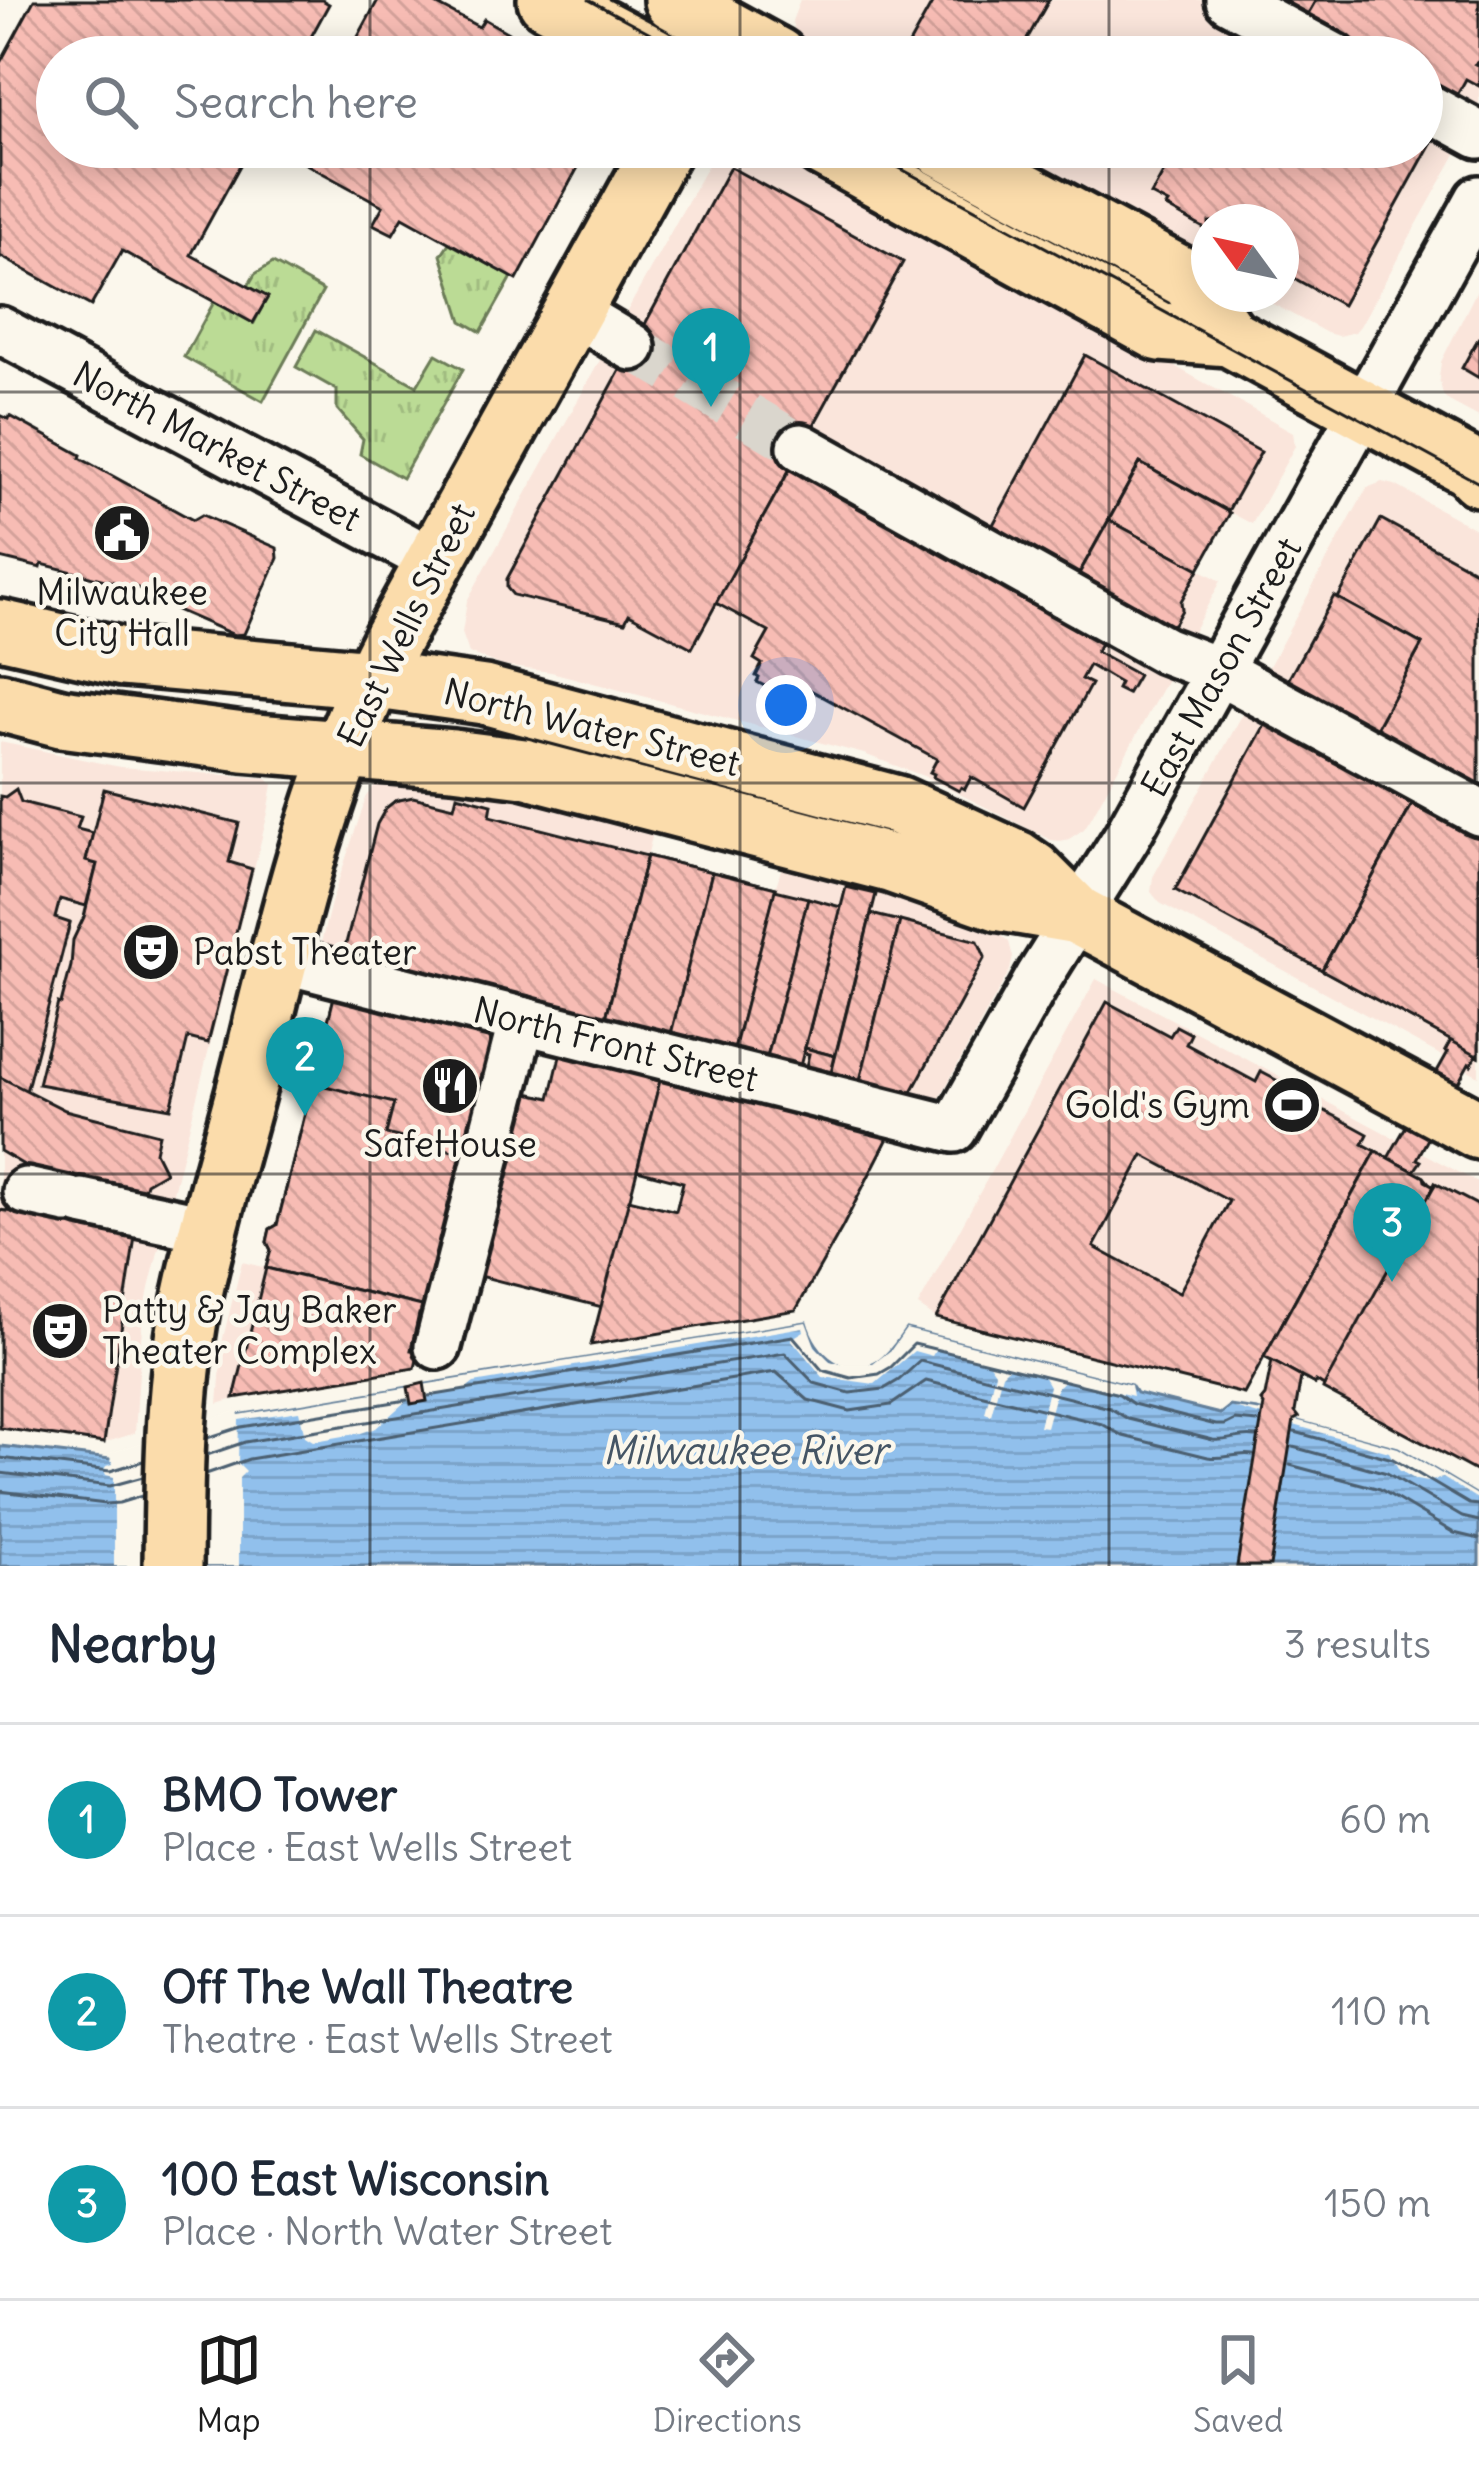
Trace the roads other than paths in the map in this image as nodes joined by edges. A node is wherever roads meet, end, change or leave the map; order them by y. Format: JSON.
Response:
{"nodes":[{"id":1,"x":548,"y":0,"type":"edge"},
{"id":2,"x":673,"y":0,"type":"edge"},
{"id":3,"x":1229,"y":0,"type":"edge"},
{"id":4,"x":728,"y":29,"type":"edge"},
{"id":5,"x":615,"y":36,"type":"edge"},
{"id":6,"x":1296,"y":36,"type":"edge"},
{"id":7,"x":1443,"y":115,"type":"edge"},
{"id":8,"x":1479,"y":135,"type":"edge"},
{"id":9,"x":651,"y":168,"type":"edge"},
{"id":10,"x":860,"y":168,"type":"edge"},
{"id":11,"x":980,"y":168,"type":"edge"},
{"id":12,"x":1479,"y":199,"type":"edge"},
{"id":13,"x":572,"y":311,"type":"junction"},
{"id":14,"x":0,"y":330,"type":"edge"},
{"id":15,"x":1229,"y":338,"type":"junction"},
{"id":16,"x":632,"y":347,"type":"tunnel mouth"},
{"id":17,"x":1363,"y":410,"type":"junction"},
{"id":18,"x":801,"y":447,"type":"tunnel mouth"},
{"id":19,"x":1476,"y":471,"type":"edge"},
{"id":20,"x":434,"y":561,"type":"junction"},
{"id":21,"x":0,"y":629,"type":"edge"},
{"id":22,"x":1219,"y":670,"type":"junction"},
{"id":23,"x":371,"y":680,"type":"junction"},
{"id":24,"x":0,"y":702,"type":"edge"},
{"id":25,"x":343,"y":749,"type":"junction"},
{"id":26,"x":1479,"y":812,"type":"edge"},
{"id":27,"x":1078,"y":915,"type":"junction"},
{"id":28,"x":278,"y":959,"type":"junction"},
{"id":29,"x":522,"y":1020,"type":"junction"},
{"id":30,"x":954,"y":1130,"type":"joint"},
{"id":31,"x":1479,"y":1130,"type":"edge"},
{"id":32,"x":38,"y":1194,"type":"dead end"},
{"id":33,"x":210,"y":1229,"type":"junction"},
{"id":34,"x":438,"y":1346,"type":"dead end"},
{"id":35,"x":173,"y":1566,"type":"edge"}],
"edges":[{"from":1,"to":5,"type":"main road"},
{"from":2,"to":4,"type":"main road"},
{"from":3,"to":6,"type":"street"},
{"from":7,"to":8,"type":"street"},
{"from":9,"to":13,"type":"main road","name":"East Wells Street"},
{"from":10,"to":15,"type":"main road"},
{"from":11,"to":15,"type":"main road"},
{"from":12,"to":17,"type":"street","name":"East Mason Street"},
{"from":13,"to":16,"type":"street"},
{"from":13,"to":20,"type":"main road","name":"East Wells Street"},
{"from":14,"to":20,"type":"street","name":"North Market Street"},
{"from":15,"to":17,"type":"main road"},
{"from":17,"to":19,"type":"main road"},
{"from":17,"to":22,"type":"street","name":"East Mason Street"},
{"from":18,"to":22,"type":"street"},
{"from":20,"to":23,"type":"main road","name":"East Wells Street"},
{"from":21,"to":23,"type":"main road","name":"North Water Street"},
{"from":22,"to":26,"type":"street"},
{"from":22,"to":27,"type":"street","name":"East Mason Street"},
{"from":23,"to":25,"type":"main road","name":"East Wells Street"},
{"from":23,"to":27,"type":"main road","name":"North Water Street"},
{"from":24,"to":25,"type":"main road","name":"North Water Street"},
{"from":25,"to":27,"type":"main road","name":"North Water Street"},
{"from":25,"to":28,"type":"main road","name":"East Wells Street"},
{"from":27,"to":30,"type":"street","name":"East Mason Street"},
{"from":27,"to":31,"type":"main road","name":"North Water Street"},
{"from":28,"to":29,"type":"street","name":"North Front Street"},
{"from":28,"to":33,"type":"main road","name":"East Wells Street"},
{"from":29,"to":30,"type":"street","name":"North Front Street"},
{"from":29,"to":34,"type":"street"},
{"from":32,"to":33,"type":"street"},
{"from":33,"to":35,"type":"main road","name":"East Wells Street"}]}
